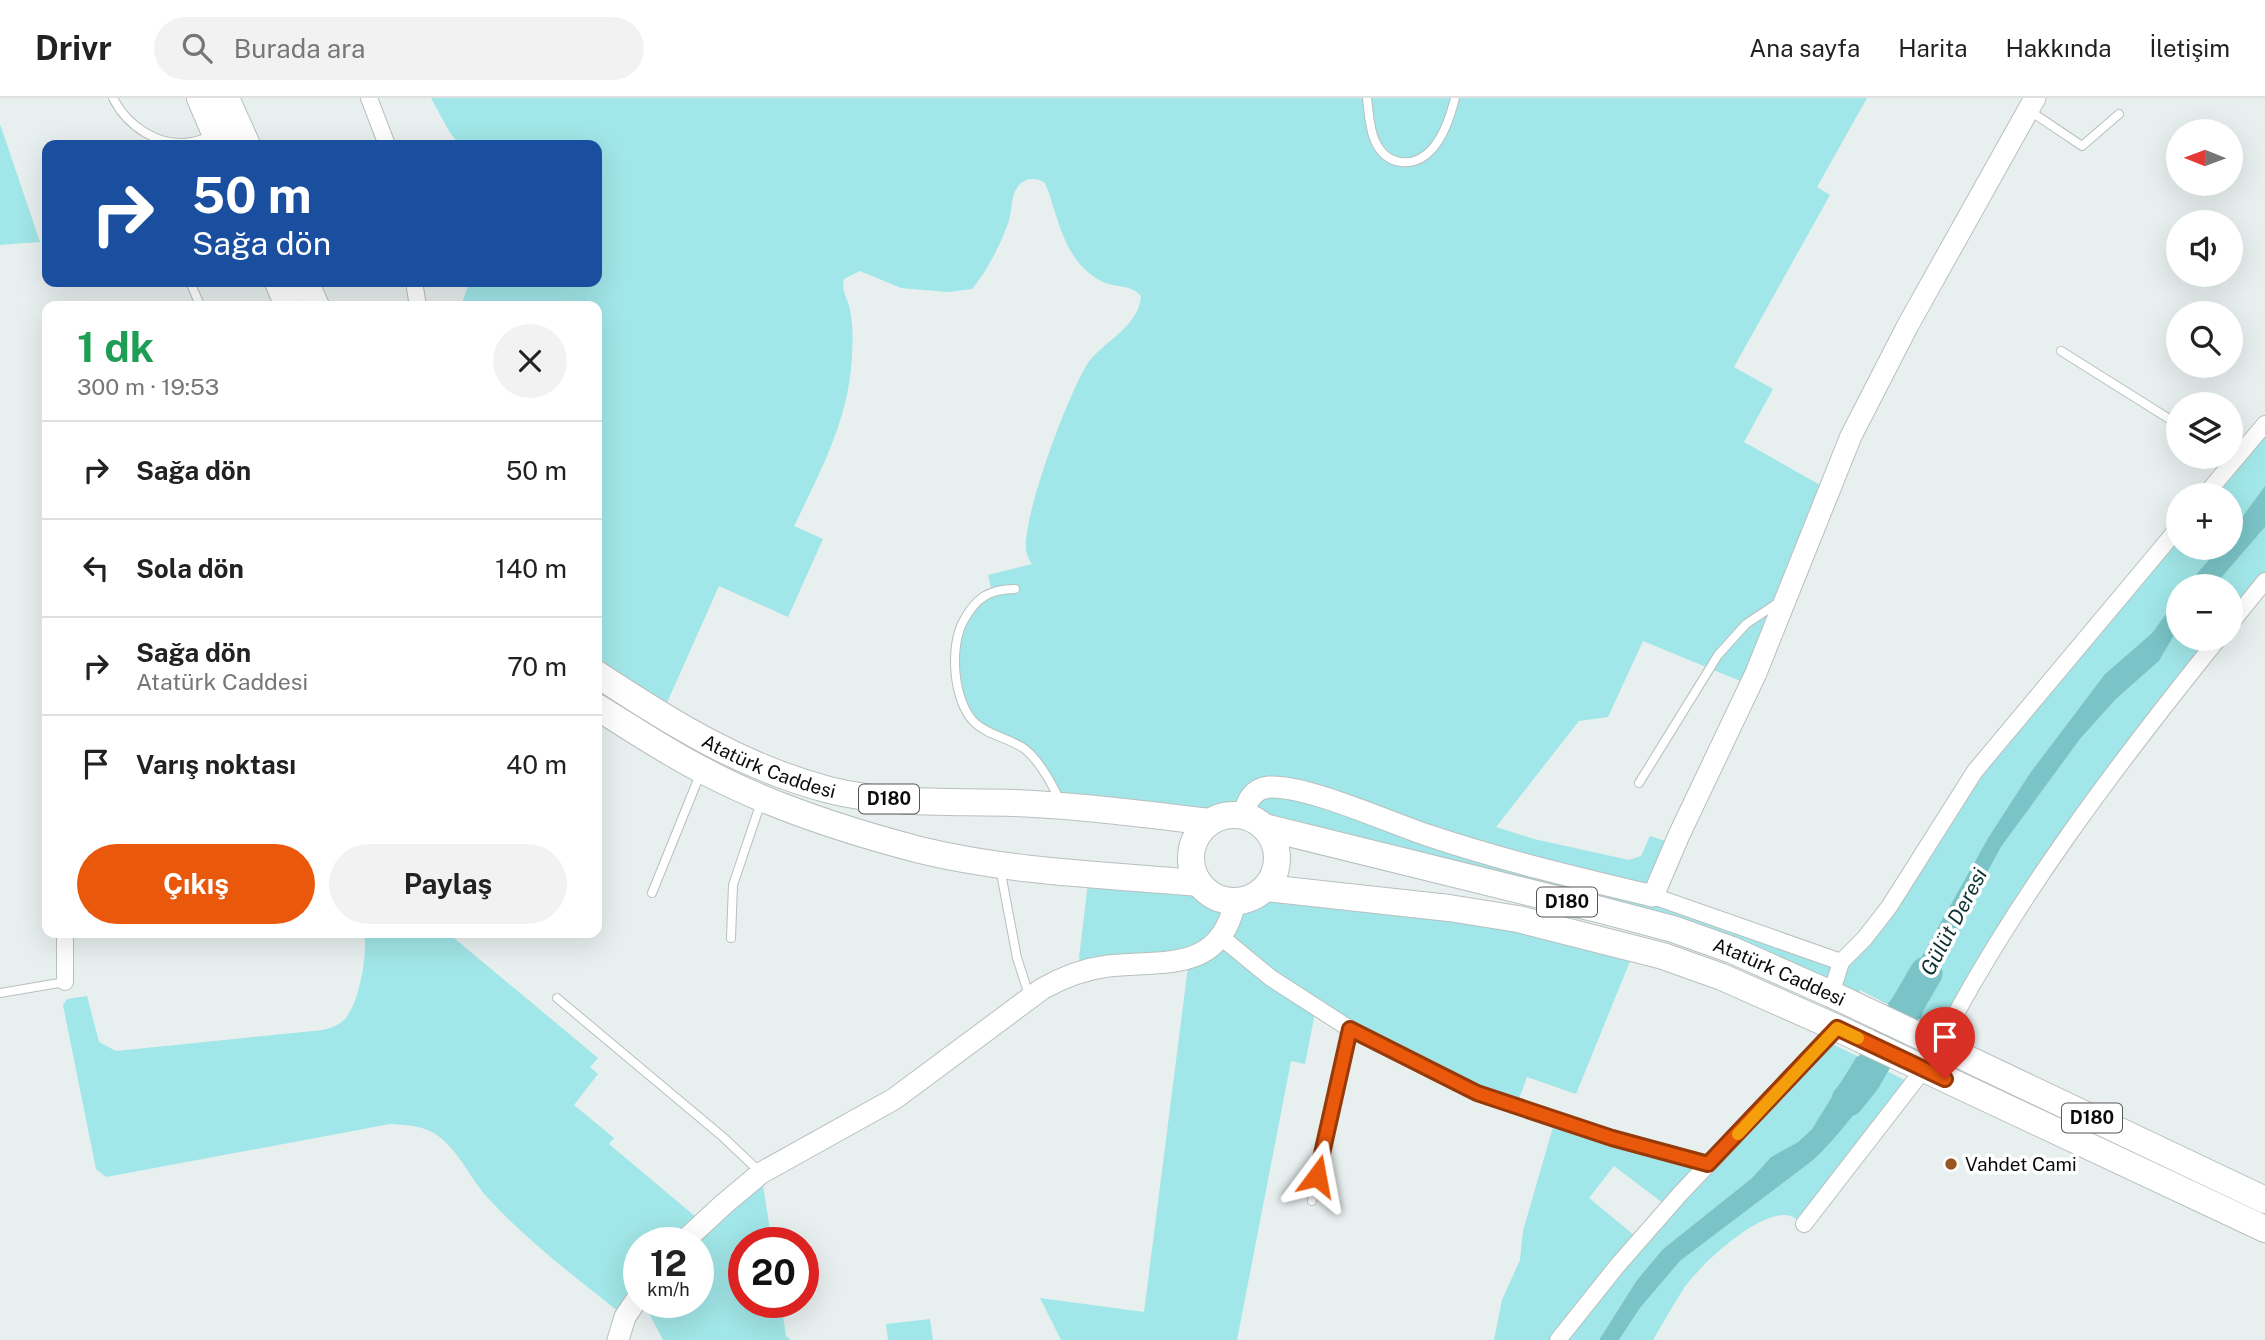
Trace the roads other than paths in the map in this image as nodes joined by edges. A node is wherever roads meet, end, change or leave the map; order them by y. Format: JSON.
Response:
{"nodes":[{"id":1,"x":113,"y":98,"type":"edge"},
{"id":2,"x":200,"y":98,"type":"edge"},
{"id":3,"x":226,"y":98,"type":"edge"},
{"id":4,"x":369,"y":98,"type":"edge"},
{"id":5,"x":1367,"y":98,"type":"edge"},
{"id":6,"x":1455,"y":98,"type":"edge"},
{"id":7,"x":2032,"y":104,"type":"edge"},
{"id":8,"x":2119,"y":114,"type":"dead end"},
{"id":9,"x":163,"y":140,"type":"edge"},
{"id":10,"x":218,"y":140,"type":"edge"},
{"id":11,"x":245,"y":140,"type":"edge"},
{"id":12,"x":385,"y":140,"type":"edge"},
{"id":13,"x":2061,"y":351,"type":"dead end"},
{"id":14,"x":2166,"y":417,"type":"edge"},
{"id":15,"x":2265,"y":425,"type":"edge"},
{"id":16,"x":2243,"y":447,"type":"edge"},
{"id":17,"x":2166,"y":543,"type":"edge"},
{"id":18,"x":2265,"y":581,"type":"edge"},
{"id":19,"x":1015,"y":589,"type":"dead end"},
{"id":20,"x":1786,"y":598,"type":"junction"},
{"id":21,"x":2243,"y":608,"type":"edge"},
{"id":22,"x":2208,"y":651,"type":"edge"},
{"id":23,"x":602,"y":677,"type":"edge"},
{"id":24,"x":602,"y":710,"type":"edge"},
{"id":25,"x":702,"y":771,"type":"junction"},
{"id":26,"x":1639,"y":783,"type":"dead end"},
{"id":27,"x":762,"y":799,"type":"junction"},
{"id":28,"x":1062,"y":805,"type":"junction"},
{"id":29,"x":1254,"y":821,"type":"junction"},
{"id":30,"x":1210,"y":822,"type":"junction"},
{"id":31,"x":1000,"y":864,"type":"junction"},
{"id":32,"x":1199,"y":883,"type":"junction"},
{"id":33,"x":1266,"y":888,"type":"junction"},
{"id":34,"x":652,"y":893,"type":"dead end"},
{"id":35,"x":1653,"y":896,"type":"junction"},
{"id":36,"x":1235,"y":902,"type":"junction"},
{"id":37,"x":1221,"y":937,"type":"junction"},
{"id":38,"x":65,"y":938,"type":"edge"},
{"id":39,"x":731,"y":938,"type":"dead end"},
{"id":40,"x":1841,"y":962,"type":"junction"},
{"id":41,"x":65,"y":982,"type":"joint"},
{"id":42,"x":0,"y":993,"type":"edge"},
{"id":43,"x":1831,"y":994,"type":"junction"},
{"id":44,"x":557,"y":998,"type":"dead end"},
{"id":45,"x":1030,"y":998,"type":"junction"},
{"id":46,"x":1350,"y":1029,"type":"junction"},
{"id":47,"x":1842,"y":1030,"type":"junction"},
{"id":48,"x":1929,"y":1041,"type":"junction"},
{"id":49,"x":1913,"y":1064,"type":"junction"},
{"id":50,"x":1708,"y":1164,"type":"junction"},
{"id":51,"x":761,"y":1173,"type":"junction"},
{"id":52,"x":2265,"y":1200,"type":"edge"},
{"id":53,"x":1312,"y":1201,"type":"dead end"},
{"id":54,"x":1804,"y":1224,"type":"dead end"},
{"id":55,"x":699,"y":1227,"type":"edge"},
{"id":56,"x":2265,"y":1229,"type":"edge"},
{"id":57,"x":625,"y":1318,"type":"edge"},
{"id":58,"x":618,"y":1340,"type":"edge"},
{"id":59,"x":1558,"y":1340,"type":"edge"}],
"edges":[{"from":1,"to":9,"type":"lane"},
{"from":2,"to":10,"type":"highway"},
{"from":3,"to":11,"type":"highway"},
{"from":4,"to":12,"type":"street"},
{"from":5,"to":6,"type":"lane"},
{"from":7,"to":8,"type":"lane"},
{"from":7,"to":20,"type":"street"},
{"from":13,"to":14,"type":"lane"},
{"from":15,"to":16,"type":"street"},
{"from":17,"to":40,"type":"street"},
{"from":18,"to":21,"type":"street"},
{"from":19,"to":28,"type":"lane"},
{"from":20,"to":26,"type":"lane"},
{"from":20,"to":35,"type":"street"},
{"from":22,"to":48,"type":"street"},
{"from":23,"to":28,"type":"highway","name":"Atatürk Caddesi","number":"D180"},
{"from":24,"to":25,"type":"highway","name":"Atatürk Caddesi","number":"D180"},
{"from":25,"to":27,"type":"highway","name":"Atatürk Caddesi","number":"D180"},
{"from":25,"to":34,"type":"lane"},
{"from":27,"to":31,"type":"highway","name":"Atatürk Caddesi","number":"D180"},
{"from":27,"to":39,"type":"lane"},
{"from":28,"to":30,"type":"highway","name":"Atatürk Caddesi","number":"D180"},
{"from":29,"to":30,"type":"highway","name":"Atatürk Caddesi"},
{"from":29,"to":33,"type":"highway"},
{"from":29,"to":35,"type":"street"},
{"from":29,"to":43,"type":"highway","name":"Atatürk Caddesi","number":"D180"},
{"from":30,"to":32,"type":"highway"},
{"from":31,"to":32,"type":"highway","name":"Atatürk Caddesi","number":"D180"},
{"from":31,"to":45,"type":"lane"},
{"from":32,"to":36,"type":"highway","name":"Atatürk Caddesi"},
{"from":33,"to":36,"type":"highway"},
{"from":33,"to":47,"type":"highway","name":"Atatürk Caddesi","number":"D180"},
{"from":35,"to":40,"type":"street"},
{"from":36,"to":37,"type":"street"},
{"from":37,"to":45,"type":"street"},
{"from":37,"to":46,"type":"street"},
{"from":38,"to":41,"type":"street"},
{"from":40,"to":43,"type":"street"},
{"from":41,"to":42,"type":"lane"},
{"from":43,"to":48,"type":"highway","name":"Atatürk Caddesi","number":"D180"},
{"from":44,"to":51,"type":"lane"},
{"from":45,"to":51,"type":"street"},
{"from":46,"to":50,"type":"street"},
{"from":46,"to":53,"type":"lane"},
{"from":47,"to":49,"type":"highway","name":"Atatürk Caddesi","number":"D180"},
{"from":47,"to":50,"type":"street"},
{"from":48,"to":52,"type":"highway","name":"Atatürk Caddesi","number":"D180"},
{"from":49,"to":54,"type":"street"},
{"from":49,"to":56,"type":"highway","name":"Atatürk Caddesi","number":"D180"},
{"from":50,"to":59,"type":"street"},
{"from":51,"to":55,"type":"street"},
{"from":57,"to":58,"type":"street"}]}
